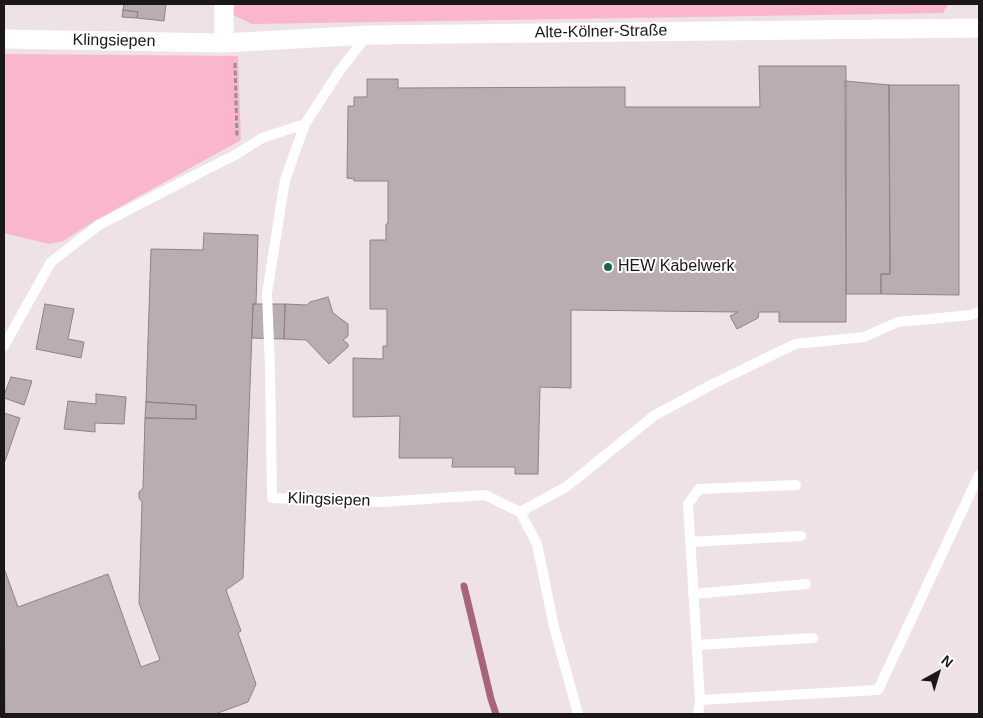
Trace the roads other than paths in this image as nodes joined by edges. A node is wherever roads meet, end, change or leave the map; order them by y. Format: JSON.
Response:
{"nodes":[{"id":1,"x":224,"y":4,"type":"edge"},
{"id":2,"x":979,"y":28,"type":"edge"},
{"id":3,"x":368,"y":34,"type":"junction"},
{"id":4,"x":4,"y":39,"type":"edge"},
{"id":5,"x":229,"y":43,"type":"junction"},
{"id":6,"x":305,"y":124,"type":"junction"},
{"id":7,"x":979,"y":312,"type":"edge"},
{"id":8,"x":4,"y":346,"type":"edge"},
{"id":9,"x":979,"y":475,"type":"edge"},
{"id":10,"x":796,"y":485,"type":"dead end"},
{"id":11,"x":520,"y":512,"type":"junction"},
{"id":12,"x":801,"y":536,"type":"dead end"},
{"id":13,"x":690,"y":542,"type":"junction"},
{"id":14,"x":806,"y":584,"type":"dead end"},
{"id":15,"x":693,"y":594,"type":"junction"},
{"id":16,"x":814,"y":638,"type":"dead end"},
{"id":17,"x":697,"y":645,"type":"junction"},
{"id":18,"x":700,"y":700,"type":"junction"},
{"id":19,"x":578,"y":714,"type":"edge"},
{"id":20,"x":698,"y":714,"type":"edge"}],
"edges":[{"from":1,"to":5,"type":"street"},
{"from":2,"to":3,"type":"street","name":"Alte-Kölner-Straße"},
{"from":3,"to":5,"type":"street","name":"Alte-Kölner-Straße"},
{"from":3,"to":6,"type":"lane","name":"Klingsiepen"},
{"from":4,"to":5,"type":"street","name":"Klingsiepen"},
{"from":6,"to":8,"type":"lane"},
{"from":6,"to":11,"type":"lane","name":"Klingsiepen"},
{"from":7,"to":11,"type":"lane"},
{"from":9,"to":18,"type":"lane"},
{"from":10,"to":13,"type":"lane"},
{"from":11,"to":19,"type":"lane"},
{"from":12,"to":13,"type":"lane"},
{"from":13,"to":15,"type":"lane"},
{"from":14,"to":15,"type":"lane"},
{"from":15,"to":17,"type":"lane"},
{"from":16,"to":17,"type":"lane"},
{"from":17,"to":18,"type":"lane"},
{"from":18,"to":20,"type":"lane"}]}
